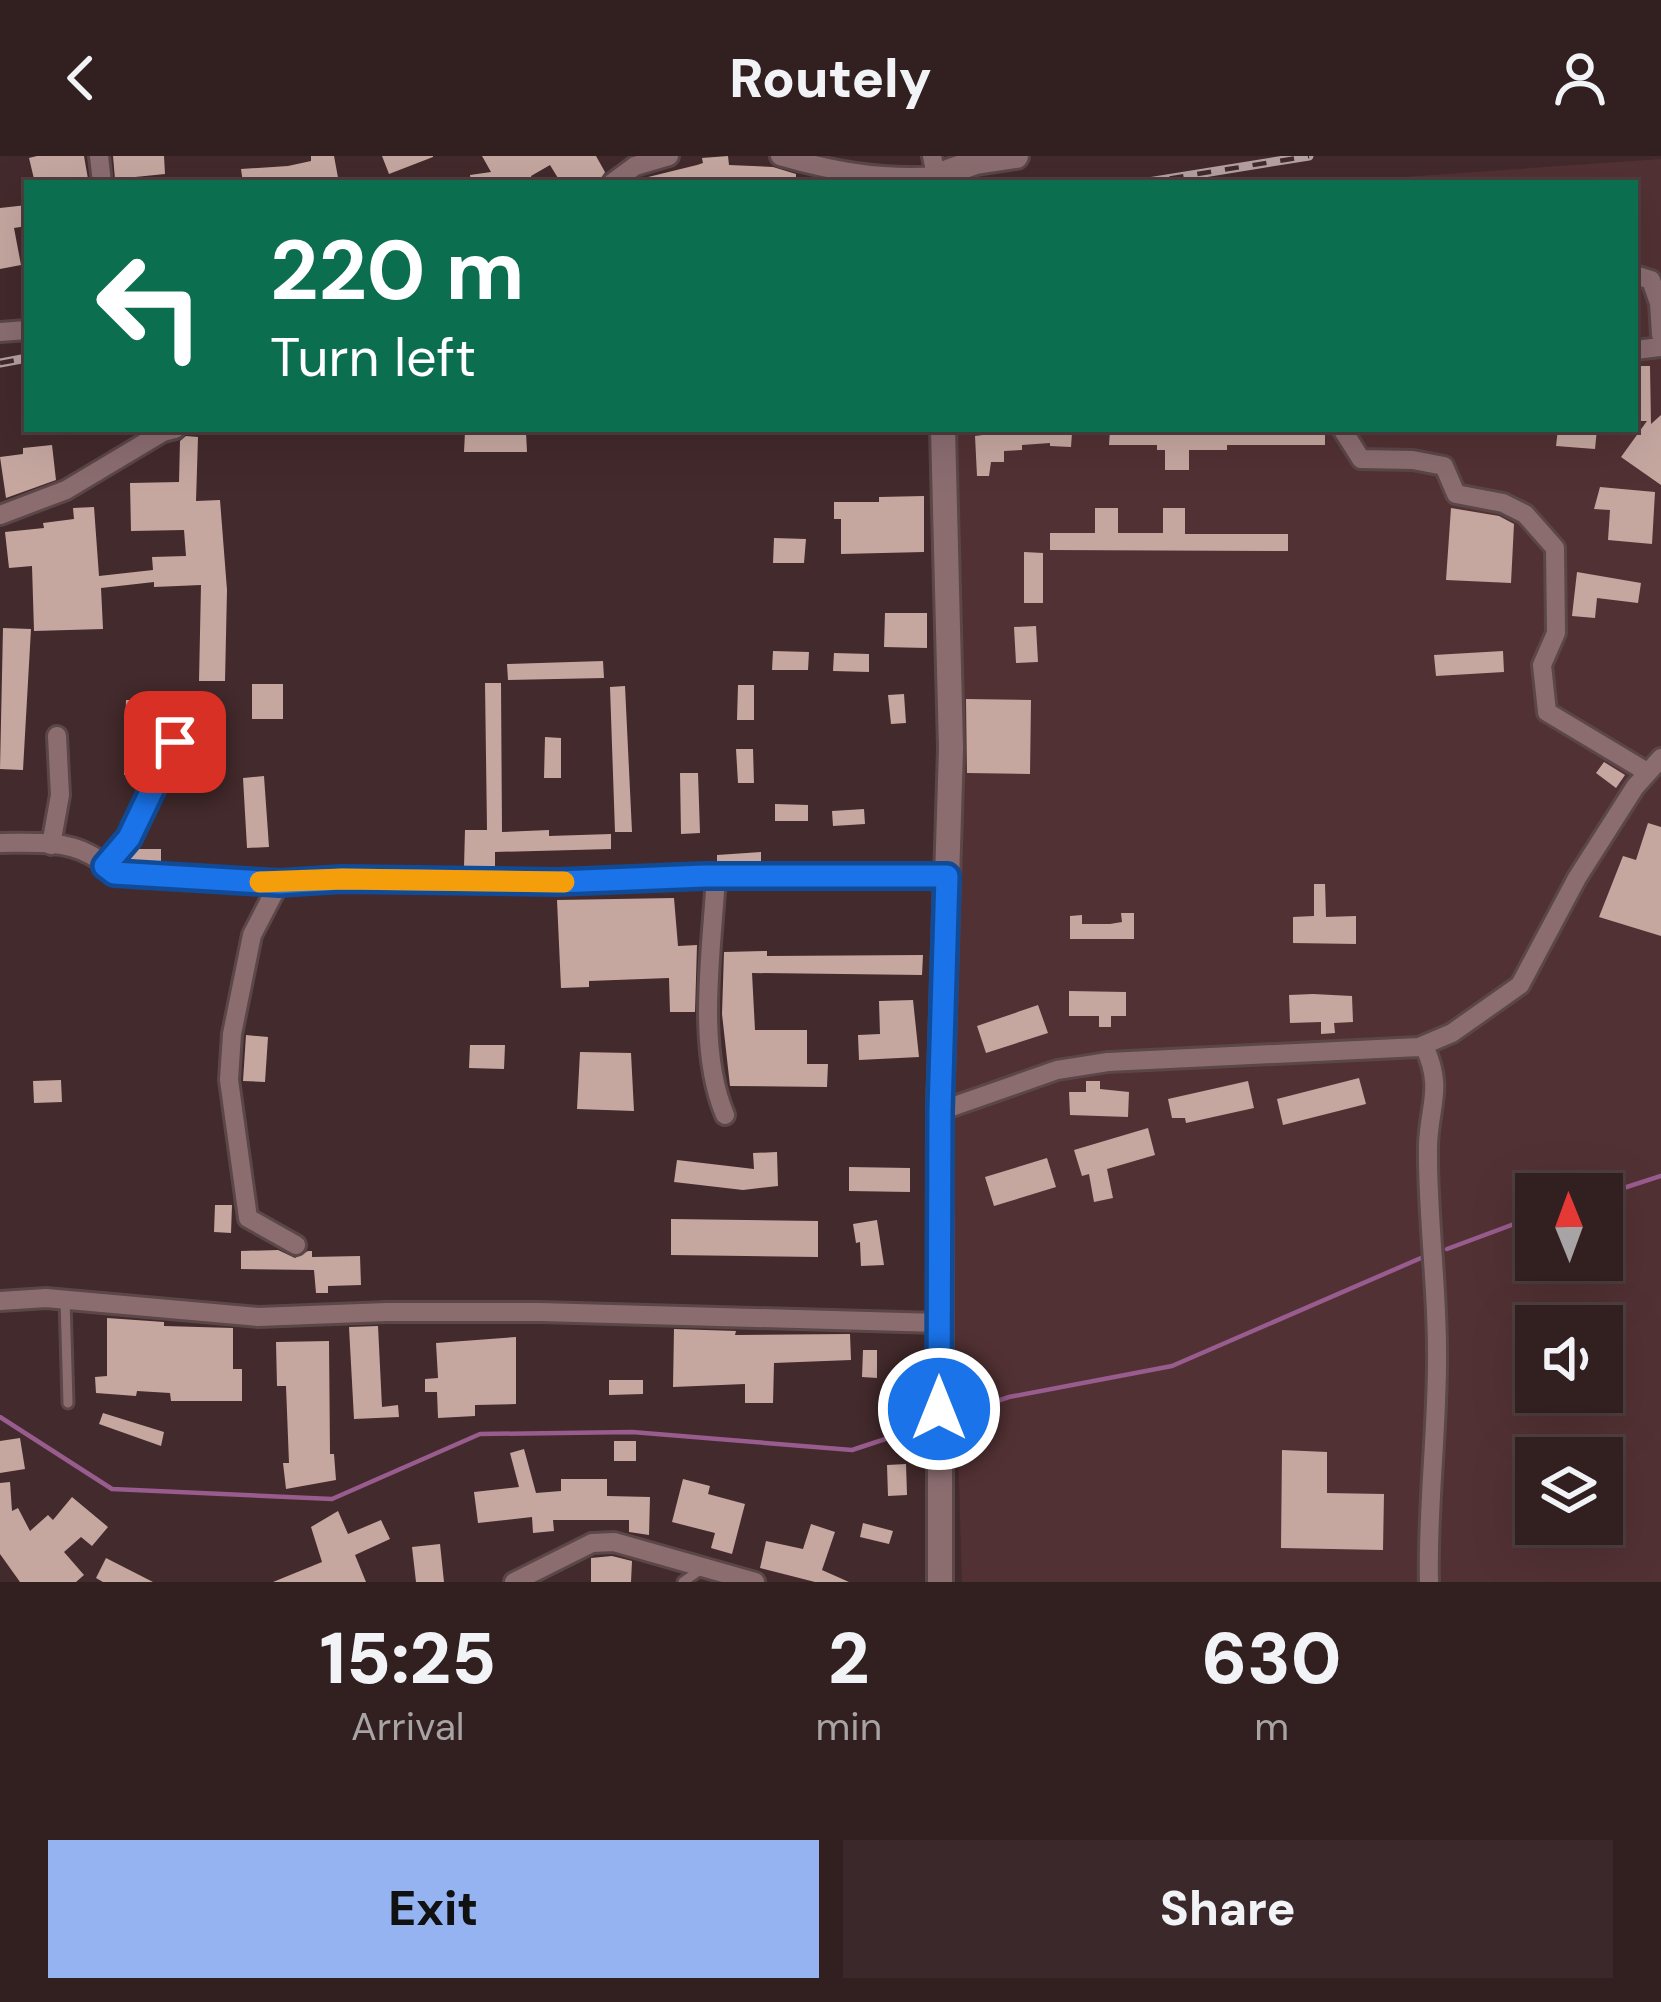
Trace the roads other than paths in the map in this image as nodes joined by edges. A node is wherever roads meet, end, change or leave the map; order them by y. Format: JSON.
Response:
{"nodes":[{"id":1,"x":669,"y":156,"type":"edge"},
{"id":2,"x":780,"y":156,"type":"edge"},
{"id":3,"x":1016,"y":156,"type":"edge"},
{"id":4,"x":615,"y":171,"type":"edge"},
{"id":5,"x":935,"y":172,"type":"edge"},
{"id":6,"x":1638,"y":276,"type":"edge"},
{"id":7,"x":1661,"y":335,"type":"edge"},
{"id":8,"x":163,"y":432,"type":"edge"},
{"id":9,"x":943,"y":432,"type":"edge"},
{"id":10,"x":1344,"y":432,"type":"edge"},
{"id":11,"x":0,"y":515,"type":"edge"},
{"id":12,"x":57,"y":736,"type":"dead end"},
{"id":13,"x":175,"y":742,"type":"dead end"},
{"id":14,"x":1654,"y":765,"type":"edge"},
{"id":15,"x":0,"y":843,"type":"edge"},
{"id":16,"x":51,"y":845,"type":"junction"},
{"id":17,"x":105,"y":866,"type":"junction"},
{"id":18,"x":716,"y":876,"type":"junction"},
{"id":19,"x":947,"y":876,"type":"junction"},
{"id":20,"x":279,"y":883,"type":"junction"},
{"id":21,"x":1424,"y":1046,"type":"junction"},
{"id":22,"x":940,"y":1111,"type":"junction"},
{"id":23,"x":725,"y":1115,"type":"dead end"},
{"id":24,"x":296,"y":1245,"type":"dead end"},
{"id":25,"x":0,"y":1300,"type":"edge"},
{"id":26,"x":64,"y":1300,"type":"junction"},
{"id":27,"x":939,"y":1323,"type":"junction"},
{"id":28,"x":68,"y":1403,"type":"dead end"},
{"id":29,"x":704,"y":1567,"type":"junction"},
{"id":30,"x":514,"y":1582,"type":"edge"},
{"id":31,"x":683,"y":1582,"type":"edge"},
{"id":32,"x":755,"y":1582,"type":"edge"},
{"id":33,"x":940,"y":1582,"type":"edge"},
{"id":34,"x":1429,"y":1582,"type":"edge"}],
"edges":[{"from":1,"to":4,"type":"street"},
{"from":2,"to":5,"type":"street"},
{"from":3,"to":5,"type":"street"},
{"from":6,"to":7,"type":"street"},
{"from":8,"to":11,"type":"street"},
{"from":9,"to":19,"type":"street"},
{"from":10,"to":14,"type":"street"},
{"from":12,"to":16,"type":"street"},
{"from":13,"to":17,"type":"street"},
{"from":14,"to":21,"type":"street"},
{"from":15,"to":16,"type":"street"},
{"from":16,"to":17,"type":"street"},
{"from":17,"to":20,"type":"street"},
{"from":18,"to":19,"type":"street"},
{"from":18,"to":20,"type":"street"},
{"from":18,"to":23,"type":"street"},
{"from":19,"to":22,"type":"street"},
{"from":20,"to":24,"type":"street"},
{"from":21,"to":22,"type":"street"},
{"from":21,"to":34,"type":"street"},
{"from":22,"to":27,"type":"street"},
{"from":25,"to":26,"type":"street"},
{"from":26,"to":27,"type":"street"},
{"from":26,"to":28,"type":"lane"},
{"from":27,"to":33,"type":"street"},
{"from":29,"to":30,"type":"street"},
{"from":29,"to":31,"type":"lane"},
{"from":29,"to":32,"type":"street"}]}
